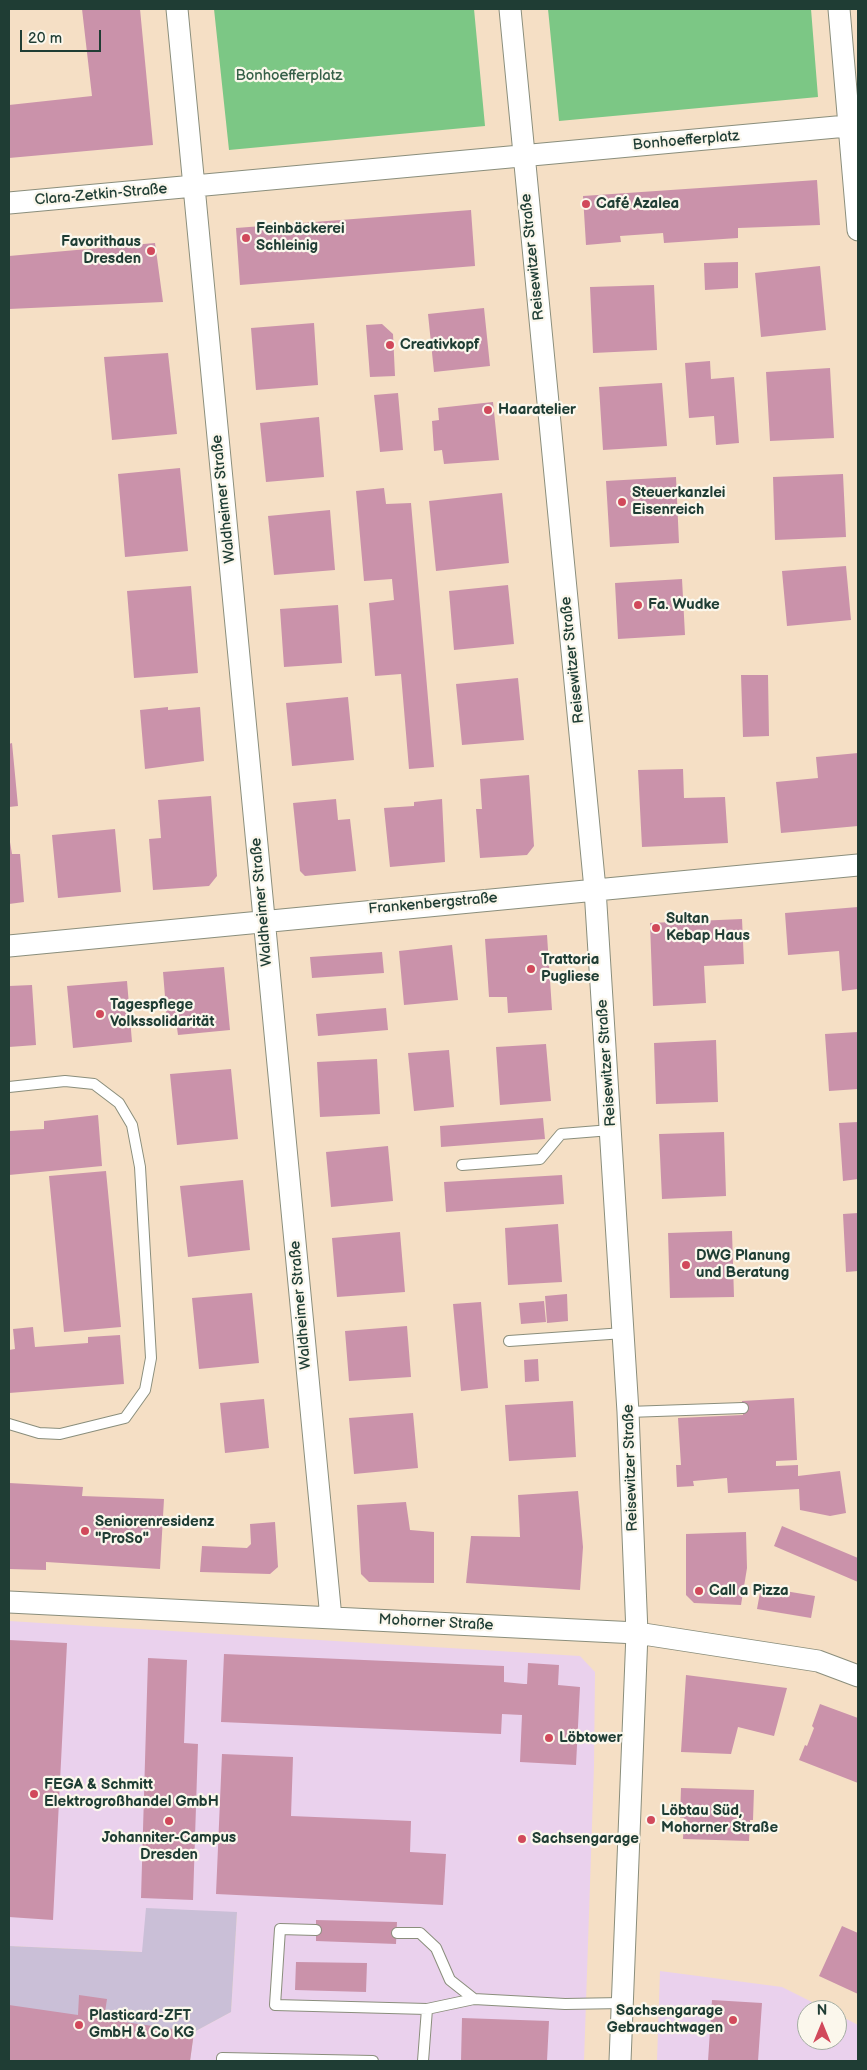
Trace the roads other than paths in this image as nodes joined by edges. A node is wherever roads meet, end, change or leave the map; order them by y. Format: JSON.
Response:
{"nodes":[{"id":1,"x":178,"y":9,"type":"edge"},
{"id":2,"x":510,"y":9,"type":"edge"},
{"id":3,"x":839,"y":9,"type":"edge"},
{"id":4,"x":854,"y":126,"type":"edge"},
{"id":5,"x":523,"y":156,"type":"junction"},
{"id":6,"x":194,"y":186,"type":"junction"},
{"id":7,"x":9,"y":202,"type":"edge"},
{"id":8,"x":858,"y":230,"type":"edge"},
{"id":9,"x":858,"y":865,"type":"edge"},
{"id":10,"x":595,"y":889,"type":"junction"},
{"id":11,"x":264,"y":920,"type":"junction"},
{"id":12,"x":9,"y":946,"type":"edge"},
{"id":13,"x":9,"y":1087,"type":"edge"},
{"id":14,"x":612,"y":1130,"type":"junction"},
{"id":15,"x":462,"y":1165,"type":"dead end"},
{"id":16,"x":624,"y":1333,"type":"junction"},
{"id":17,"x":509,"y":1341,"type":"dead end"},
{"id":18,"x":743,"y":1408,"type":"dead end"},
{"id":19,"x":628,"y":1412,"type":"junction"},
{"id":20,"x":9,"y":1424,"type":"edge"},
{"id":21,"x":9,"y":1602,"type":"edge"},
{"id":22,"x":331,"y":1618,"type":"junction"},
{"id":23,"x":637,"y":1633,"type":"junction"},
{"id":24,"x":858,"y":1676,"type":"edge"},
{"id":25,"x":316,"y":1930,"type":"dead end"},
{"id":26,"x":397,"y":1933,"type":"dead end"},
{"id":27,"x":474,"y":1999,"type":"junction"},
{"id":28,"x":622,"y":2003,"type":"junction"},
{"id":29,"x":427,"y":2009,"type":"junction"},
{"id":30,"x":290,"y":2060,"type":"edge"},
{"id":31,"x":222,"y":2061,"type":"edge"},
{"id":32,"x":352,"y":2061,"type":"edge"},
{"id":33,"x":373,"y":2061,"type":"edge"},
{"id":34,"x":423,"y":2061,"type":"edge"},
{"id":35,"x":620,"y":2061,"type":"edge"}],
"edges":[{"from":1,"to":6,"type":"street"},
{"from":2,"to":5,"type":"street","name":"Reisewitzer Straße"},
{"from":3,"to":4,"type":"street"},
{"from":4,"to":5,"type":"street","name":"Bonhoefferplatz"},
{"from":4,"to":8,"type":"street"},
{"from":5,"to":6,"type":"street","name":"Bonhoefferplatz"},
{"from":5,"to":10,"type":"street","name":"Reisewitzer Straße"},
{"from":6,"to":7,"type":"street","name":"Clara-Zetkin-Straße"},
{"from":6,"to":11,"type":"street","name":"Waldheimer Straße"},
{"from":9,"to":10,"type":"street","name":"Frankenbergstraße"},
{"from":10,"to":11,"type":"street","name":"Frankenbergstraße"},
{"from":10,"to":14,"type":"street","name":"Reisewitzer Straße"},
{"from":11,"to":12,"type":"street","name":"Frankenbergstraße"},
{"from":11,"to":22,"type":"street","name":"Waldheimer Straße"},
{"from":13,"to":20,"type":"lane"},
{"from":14,"to":15,"type":"lane"},
{"from":14,"to":16,"type":"street","name":"Reisewitzer Straße"},
{"from":16,"to":17,"type":"lane"},
{"from":16,"to":19,"type":"street","name":"Reisewitzer Straße"},
{"from":18,"to":19,"type":"lane"},
{"from":19,"to":23,"type":"street","name":"Reisewitzer Straße"},
{"from":21,"to":22,"type":"street","name":"Mohorner Straße"},
{"from":22,"to":23,"type":"street","name":"Mohorner Straße"},
{"from":23,"to":24,"type":"street","name":"Mohorner Straße"},
{"from":23,"to":28,"type":"street","name":"Reisewitzer Straße"},
{"from":25,"to":29,"type":"lane"},
{"from":26,"to":27,"type":"lane"},
{"from":27,"to":28,"type":"lane"},
{"from":27,"to":29,"type":"lane"},
{"from":28,"to":35,"type":"street","name":"Reisewitzer Straße"},
{"from":29,"to":34,"type":"lane"},
{"from":30,"to":31,"type":"lane"},
{"from":30,"to":32,"type":"lane"},
{"from":32,"to":33,"type":"lane"}]}
